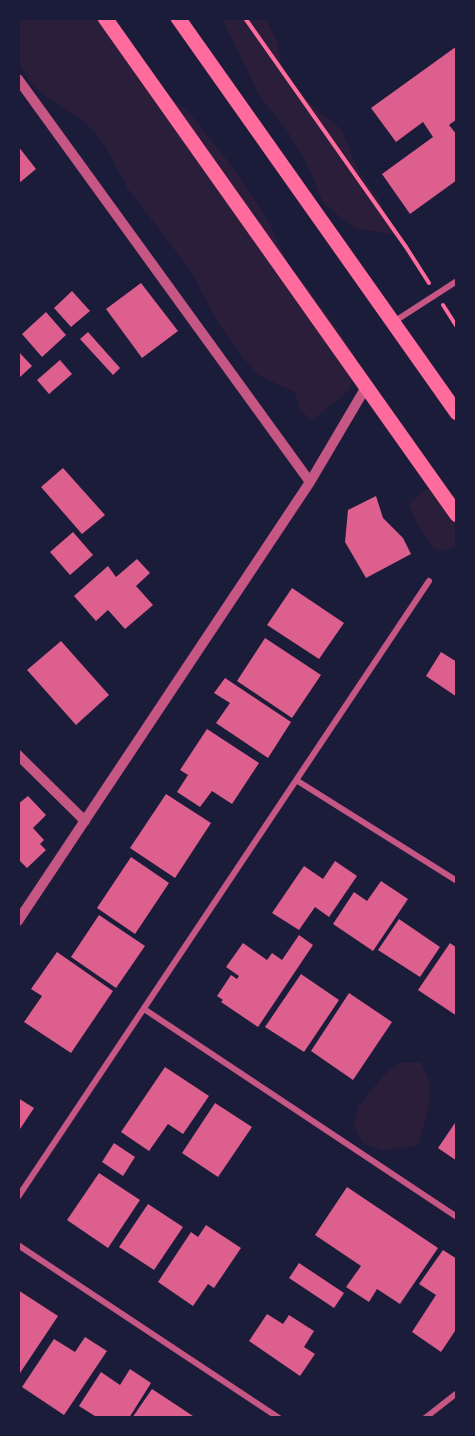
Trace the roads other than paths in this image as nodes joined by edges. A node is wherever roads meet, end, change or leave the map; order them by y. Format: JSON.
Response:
{"nodes":[{"id":1,"x":105,"y":18,"type":"edge"},
{"id":2,"x":178,"y":18,"type":"edge"},
{"id":3,"x":18,"y":79,"type":"edge"},
{"id":4,"x":457,"y":281,"type":"edge"},
{"id":5,"x":392,"y":323,"type":"junction"},
{"id":6,"x":366,"y":387,"type":"junction"},
{"id":7,"x":457,"y":413,"type":"edge"},
{"id":8,"x":310,"y":482,"type":"junction"},
{"id":9,"x":457,"y":515,"type":"edge"},
{"id":10,"x":429,"y":581,"type":"dead end"},
{"id":11,"x":18,"y":757,"type":"edge"},
{"id":12,"x":297,"y":780,"type":"junction"},
{"id":13,"x":85,"y":821,"type":"junction"},
{"id":14,"x":457,"y":881,"type":"edge"},
{"id":15,"x":18,"y":921,"type":"edge"},
{"id":16,"x":144,"y":1009,"type":"junction"},
{"id":17,"x":18,"y":1197,"type":"edge"},
{"id":18,"x":457,"y":1217,"type":"edge"},
{"id":19,"x":18,"y":1245,"type":"edge"},
{"id":20,"x":457,"y":1393,"type":"edge"},
{"id":21,"x":279,"y":1418,"type":"edge"},
{"id":22,"x":425,"y":1418,"type":"edge"}],
"edges":[{"from":1,"to":6,"type":"main road"},
{"from":2,"to":5,"type":"main road"},
{"from":3,"to":8,"type":"street"},
{"from":4,"to":5,"type":"street"},
{"from":5,"to":7,"type":"main road"},
{"from":6,"to":8,"type":"street"},
{"from":6,"to":9,"type":"main road"},
{"from":8,"to":13,"type":"street"},
{"from":10,"to":12,"type":"street"},
{"from":11,"to":13,"type":"street"},
{"from":12,"to":14,"type":"street"},
{"from":12,"to":16,"type":"street"},
{"from":13,"to":15,"type":"street"},
{"from":16,"to":17,"type":"street"},
{"from":16,"to":18,"type":"street"},
{"from":19,"to":21,"type":"street"},
{"from":20,"to":22,"type":"street"}]}
